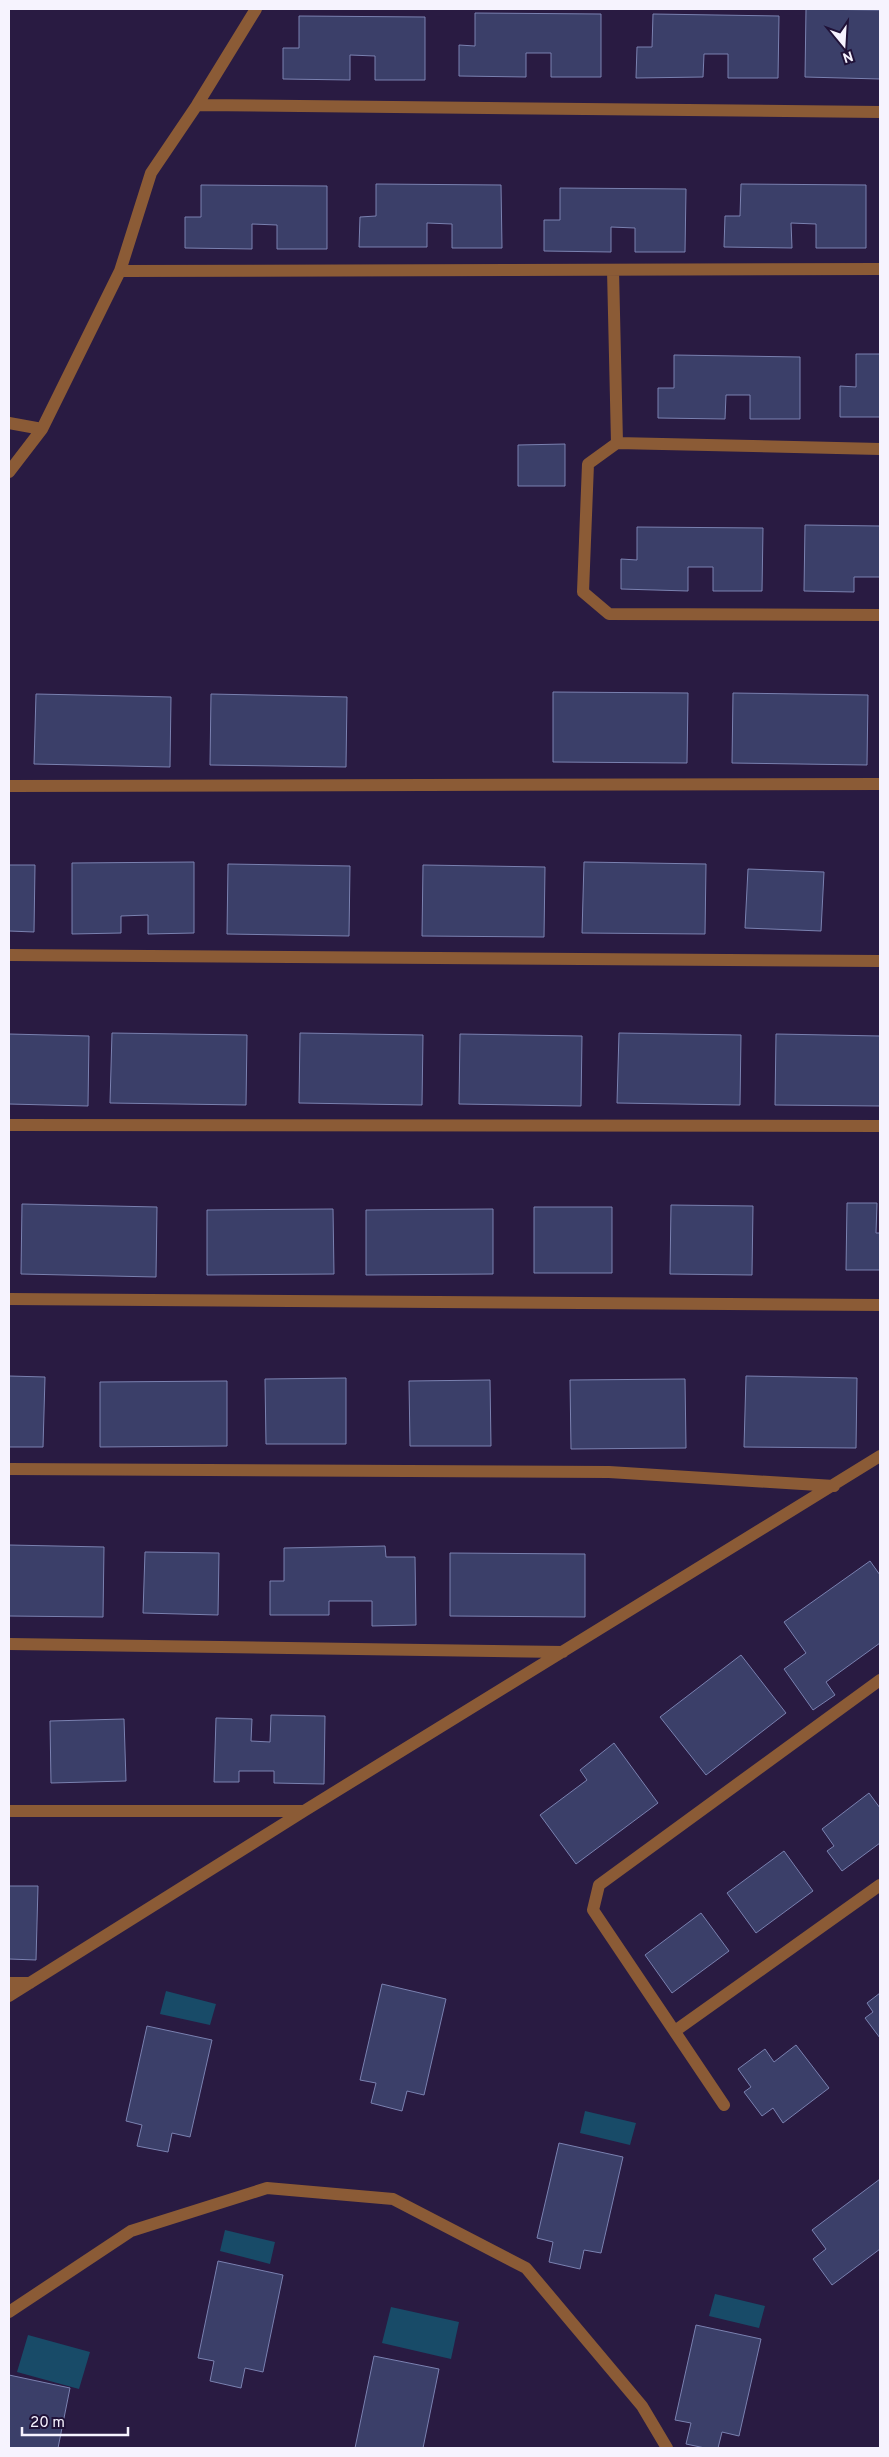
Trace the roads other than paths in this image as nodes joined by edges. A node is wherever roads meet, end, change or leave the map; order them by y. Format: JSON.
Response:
{"nodes":[{"id":1,"x":256,"y":9,"type":"edge"},
{"id":2,"x":197,"y":105,"type":"junction"},
{"id":3,"x":880,"y":112,"type":"edge"},
{"id":4,"x":613,"y":270,"type":"junction"},
{"id":5,"x":880,"y":270,"type":"edge"},
{"id":6,"x":120,"y":271,"type":"junction"},
{"id":7,"x":9,"y":423,"type":"edge"},
{"id":8,"x":42,"y":430,"type":"junction"},
{"id":9,"x":617,"y":443,"type":"junction"},
{"id":10,"x":880,"y":449,"type":"edge"},
{"id":11,"x":9,"y":472,"type":"edge"},
{"id":12,"x":880,"y":615,"type":"edge"},
{"id":13,"x":880,"y":784,"type":"edge"},
{"id":14,"x":9,"y":786,"type":"edge"},
{"id":15,"x":9,"y":955,"type":"edge"},
{"id":16,"x":880,"y":961,"type":"edge"},
{"id":17,"x":9,"y":1125,"type":"edge"},
{"id":18,"x":880,"y":1126,"type":"edge"},
{"id":19,"x":9,"y":1299,"type":"edge"},
{"id":20,"x":880,"y":1305,"type":"edge"},
{"id":21,"x":880,"y":1456,"type":"edge"},
{"id":22,"x":9,"y":1469,"type":"edge"},
{"id":23,"x":834,"y":1486,"type":"junction"},
{"id":24,"x":9,"y":1644,"type":"edge"},
{"id":25,"x":562,"y":1652,"type":"junction"},
{"id":26,"x":880,"y":1680,"type":"edge"},
{"id":27,"x":9,"y":1811,"type":"edge"},
{"id":28,"x":304,"y":1811,"type":"junction"},
{"id":29,"x":880,"y":1885,"type":"edge"},
{"id":30,"x":9,"y":1983,"type":"edge"},
{"id":31,"x":30,"y":1983,"type":"junction"},
{"id":32,"x":9,"y":1996,"type":"edge"},
{"id":33,"x":674,"y":2032,"type":"junction"},
{"id":34,"x":724,"y":2104,"type":"dead end"},
{"id":35,"x":9,"y":2312,"type":"edge"},
{"id":36,"x":667,"y":2448,"type":"edge"}],
"edges":[{"from":1,"to":2,"type":"street"},
{"from":2,"to":3,"type":"street"},
{"from":2,"to":6,"type":"street"},
{"from":4,"to":5,"type":"street"},
{"from":4,"to":6,"type":"street"},
{"from":4,"to":9,"type":"street"},
{"from":6,"to":8,"type":"street"},
{"from":7,"to":8,"type":"street"},
{"from":8,"to":11,"type":"street"},
{"from":9,"to":10,"type":"street"},
{"from":9,"to":12,"type":"street"},
{"from":13,"to":14,"type":"street"},
{"from":15,"to":16,"type":"street"},
{"from":17,"to":18,"type":"street"},
{"from":19,"to":20,"type":"street"},
{"from":21,"to":23,"type":"street"},
{"from":22,"to":23,"type":"street"},
{"from":23,"to":25,"type":"street"},
{"from":24,"to":25,"type":"street"},
{"from":25,"to":28,"type":"street"},
{"from":26,"to":33,"type":"street"},
{"from":27,"to":28,"type":"street"},
{"from":28,"to":31,"type":"street"},
{"from":29,"to":33,"type":"street"},
{"from":30,"to":31,"type":"street"},
{"from":31,"to":32,"type":"street"},
{"from":33,"to":34,"type":"street"},
{"from":35,"to":36,"type":"street"}]}
